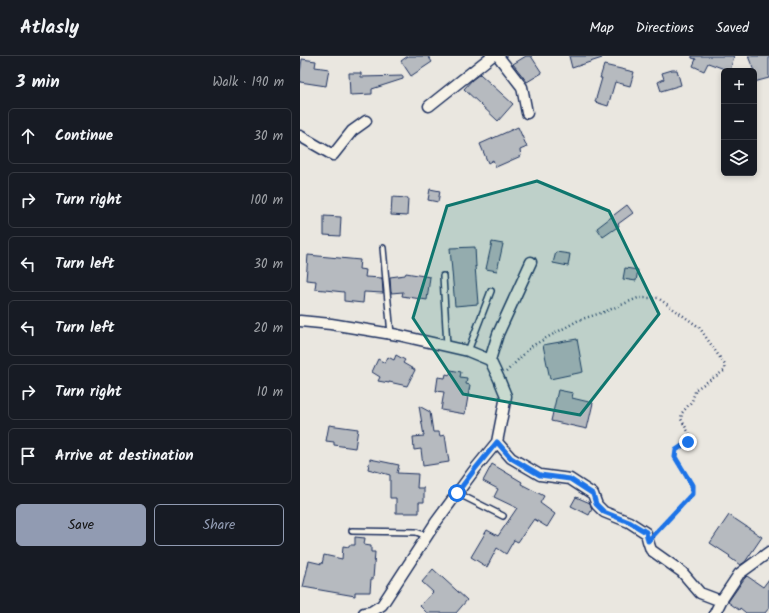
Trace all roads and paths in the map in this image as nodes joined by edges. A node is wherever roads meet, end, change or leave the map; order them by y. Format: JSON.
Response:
{"nodes":[{"id":1,"x":492,"y":56,"type":"edge"},
{"id":2,"x":498,"y":56,"type":"edge"},
{"id":3,"x":428,"y":106,"type":"dead end"},
{"id":4,"x":527,"y":113,"type":"dead end"},
{"id":5,"x":366,"y":121,"type":"dead end"},
{"id":6,"x":300,"y":136,"type":"edge"},
{"id":7,"x":383,"y":248,"type":"dead end"},
{"id":8,"x":531,"y":262,"type":"dead end"},
{"id":9,"x":443,"y":276,"type":"dead end"},
{"id":10,"x":491,"y":291,"type":"dead end"},
{"id":11,"x":300,"y":321,"type":"edge"},
{"id":12,"x":391,"y":334,"type":"junction"},
{"id":13,"x":447,"y":346,"type":"junction"},
{"id":14,"x":468,"y":351,"type":"junction"},
{"id":15,"x":490,"y":360,"type":"junction"},
{"id":16,"x":499,"y":379,"type":"junction"},
{"id":17,"x":497,"y":442,"type":"junction"},
{"id":18,"x":457,"y":493,"type":"junction"},
{"id":19,"x":503,"y":516,"type":"dead end"},
{"id":20,"x":352,"y":531,"type":"dead end"},
{"id":21,"x":427,"y":536,"type":"junction"},
{"id":22,"x":648,"y":541,"type":"junction"},
{"id":23,"x":769,"y":552,"type":"edge"},
{"id":24,"x":721,"y":600,"type":"junction"},
{"id":25,"x":364,"y":613,"type":"edge"},
{"id":26,"x":715,"y":613,"type":"edge"}],
"edges":[{"from":1,"to":3,"type":"street"},
{"from":2,"to":4,"type":"street"},
{"from":5,"to":6,"type":"street"},
{"from":7,"to":12,"type":"lane"},
{"from":8,"to":15,"type":"street"},
{"from":9,"to":13,"type":"lane"},
{"from":10,"to":14,"type":"lane"},
{"from":11,"to":12,"type":"street"},
{"from":12,"to":13,"type":"street"},
{"from":13,"to":14,"type":"street"},
{"from":14,"to":15,"type":"street"},
{"from":15,"to":16,"type":"street"},
{"from":16,"to":17,"type":"street"},
{"from":16,"to":22,"type":"path"},
{"from":17,"to":18,"type":"street"},
{"from":17,"to":22,"type":"street"},
{"from":18,"to":19,"type":"lane"},
{"from":18,"to":21,"type":"street"},
{"from":20,"to":21,"type":"lane"},
{"from":21,"to":25,"type":"street"},
{"from":22,"to":24,"type":"street"},
{"from":23,"to":24,"type":"street"},
{"from":24,"to":26,"type":"street"}]}
